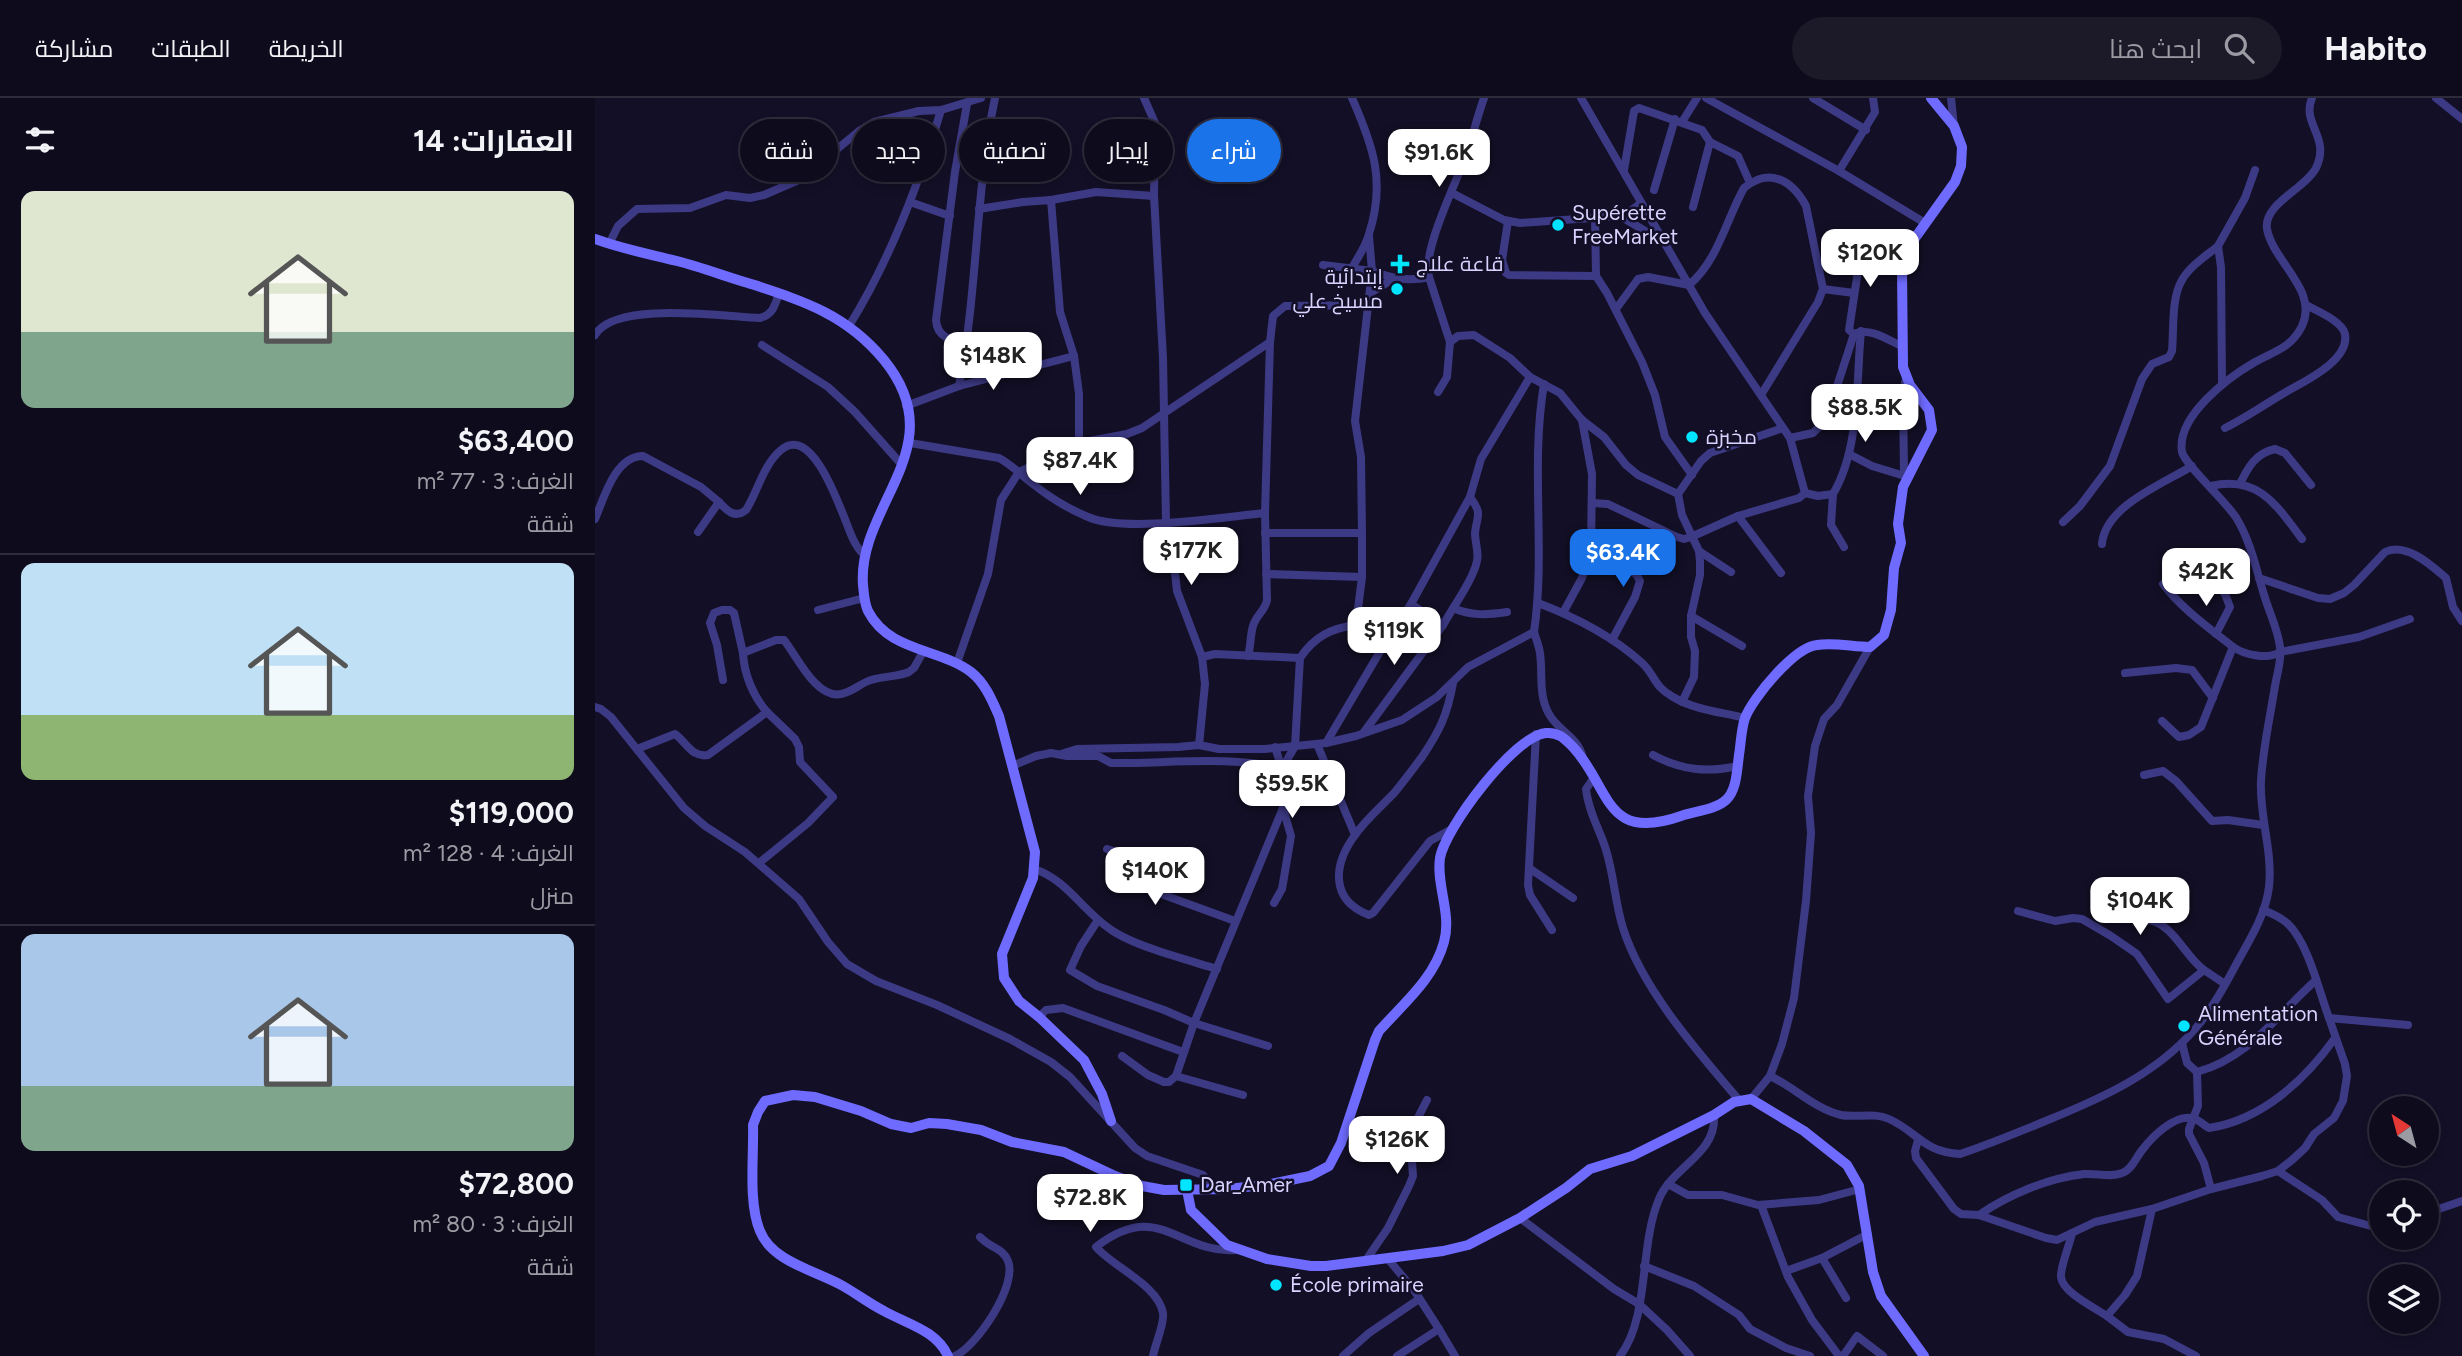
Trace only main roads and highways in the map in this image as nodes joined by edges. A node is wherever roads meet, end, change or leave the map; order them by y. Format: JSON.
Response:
{"nodes":[{"id":1,"x":1931,"y":98,"type":"edge"},
{"id":2,"x":595,"y":239,"type":"edge"},
{"id":3,"x":1111,"y":1121,"type":"road end"},
{"id":4,"x":1187,"y":1190,"type":"junction"},
{"id":5,"x":948,"y":1356,"type":"edge"},
{"id":6,"x":1924,"y":1356,"type":"edge"}],
"edges":[{"from":1,"to":4,"type":"main road"},
{"from":2,"to":3,"type":"main road"},
{"from":4,"to":5,"type":"main road"},
{"from":4,"to":6,"type":"main road"}]}
